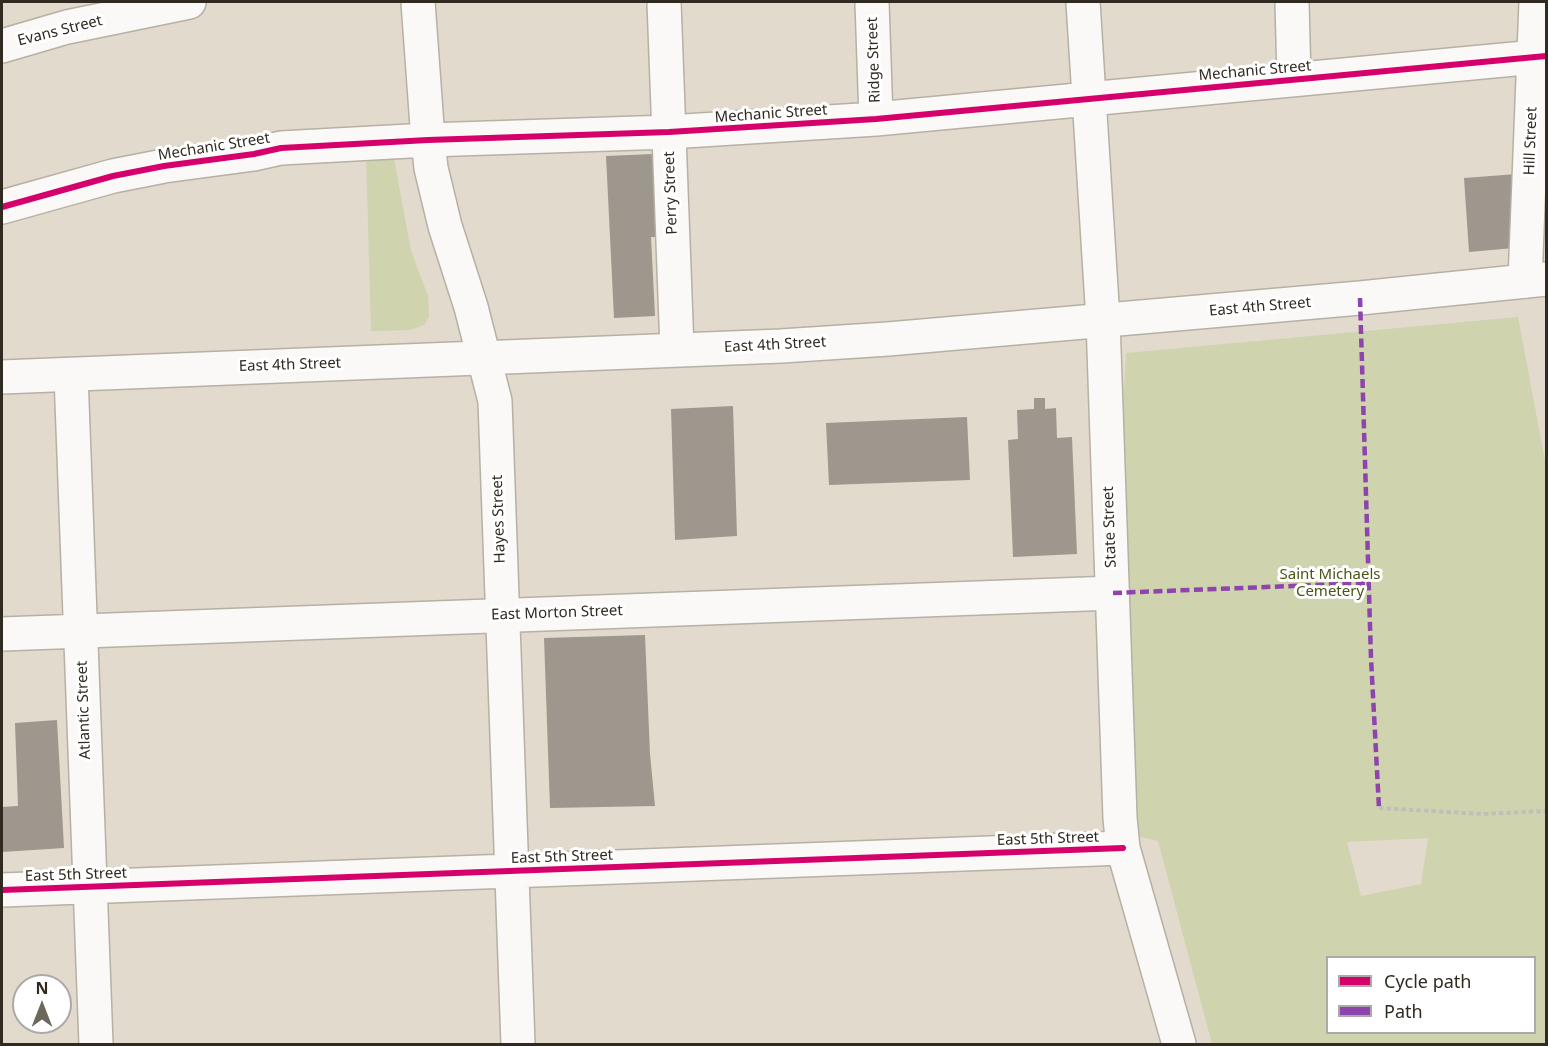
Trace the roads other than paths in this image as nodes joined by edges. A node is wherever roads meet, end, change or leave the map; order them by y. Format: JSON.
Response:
{"nodes":[{"id":1,"x":189,"y":2,"type":"edge"},
{"id":2,"x":418,"y":2,"type":"edge"},
{"id":3,"x":664,"y":2,"type":"edge"},
{"id":4,"x":872,"y":2,"type":"edge"},
{"id":5,"x":1083,"y":2,"type":"edge"},
{"id":6,"x":1292,"y":2,"type":"edge"},
{"id":7,"x":1536,"y":2,"type":"edge"},
{"id":8,"x":2,"y":46,"type":"edge"},
{"id":9,"x":1540,"y":56,"type":"edge"},
{"id":10,"x":1294,"y":80,"type":"junction"},
{"id":11,"x":1088,"y":99,"type":"junction"},
{"id":12,"x":876,"y":119,"type":"junction"},
{"id":13,"x":669,"y":132,"type":"junction"},
{"id":14,"x":428,"y":140,"type":"junction"},
{"id":15,"x":2,"y":207,"type":"edge"},
{"id":16,"x":1536,"y":280,"type":"edge"},
{"id":17,"x":1102,"y":320,"type":"junction"},
{"id":18,"x":677,"y":349,"type":"junction"},
{"id":19,"x":484,"y":358,"type":"junction"},
{"id":20,"x":71,"y":375,"type":"junction"},
{"id":21,"x":2,"y":376,"type":"edge"},
{"id":22,"x":1113,"y":593,"type":"junction"},
{"id":23,"x":502,"y":615,"type":"junction"},
{"id":24,"x":81,"y":632,"type":"junction"},
{"id":25,"x":2,"y":634,"type":"edge"},
{"id":26,"x":1123,"y":848,"type":"junction"},
{"id":27,"x":512,"y":871,"type":"junction"},
{"id":28,"x":90,"y":886,"type":"junction"},
{"id":29,"x":2,"y":890,"type":"edge"},
{"id":30,"x":96,"y":1044,"type":"edge"},
{"id":31,"x":518,"y":1044,"type":"edge"},
{"id":32,"x":1179,"y":1044,"type":"edge"}],
"edges":[{"from":1,"to":8,"type":"street","name":"Evans Street"},
{"from":2,"to":14,"type":"street","name":"Hayes Street"},
{"from":3,"to":13,"type":"street","name":"Perry Street"},
{"from":4,"to":12,"type":"street","name":"Ridge Street"},
{"from":5,"to":11,"type":"street","name":"State Street"},
{"from":6,"to":10,"type":"street"},
{"from":7,"to":9,"type":"street","name":"Hill Street"},
{"from":9,"to":10,"type":"street","name":"Mechanic Street"},
{"from":9,"to":16,"type":"street","name":"Hill Street"},
{"from":10,"to":11,"type":"street","name":"Mechanic Street"},
{"from":11,"to":12,"type":"street","name":"Mechanic Street"},
{"from":11,"to":17,"type":"street","name":"State Street"},
{"from":12,"to":13,"type":"street","name":"Mechanic Street"},
{"from":13,"to":14,"type":"street","name":"Mechanic Street"},
{"from":13,"to":18,"type":"street","name":"Perry Street"},
{"from":14,"to":15,"type":"street","name":"Mechanic Street"},
{"from":14,"to":19,"type":"street","name":"Hayes Street"},
{"from":16,"to":17,"type":"street","name":"East 4th Street"},
{"from":17,"to":18,"type":"street","name":"East 4th Street"},
{"from":17,"to":22,"type":"street","name":"State Street"},
{"from":18,"to":19,"type":"street","name":"East 4th Street"},
{"from":19,"to":20,"type":"street","name":"East 4th Street"},
{"from":19,"to":23,"type":"street","name":"Hayes Street"},
{"from":20,"to":21,"type":"street","name":"East 4th Street"},
{"from":20,"to":24,"type":"street","name":"Atlantic Street"},
{"from":22,"to":23,"type":"street","name":"East Morton Street"},
{"from":22,"to":26,"type":"street","name":"State Street"},
{"from":23,"to":24,"type":"street","name":"East Morton Street"},
{"from":23,"to":27,"type":"street","name":"Hayes Street"},
{"from":24,"to":25,"type":"street","name":"East Morton Street"},
{"from":24,"to":28,"type":"street","name":"Atlantic Street"},
{"from":26,"to":27,"type":"street","name":"East 5th Street"},
{"from":26,"to":32,"type":"street","name":"State Street"},
{"from":27,"to":28,"type":"street","name":"East 5th Street"},
{"from":27,"to":31,"type":"street","name":"Hayes Street"},
{"from":28,"to":29,"type":"street","name":"East 5th Street"},
{"from":28,"to":30,"type":"street","name":"Atlantic Street"}]}
